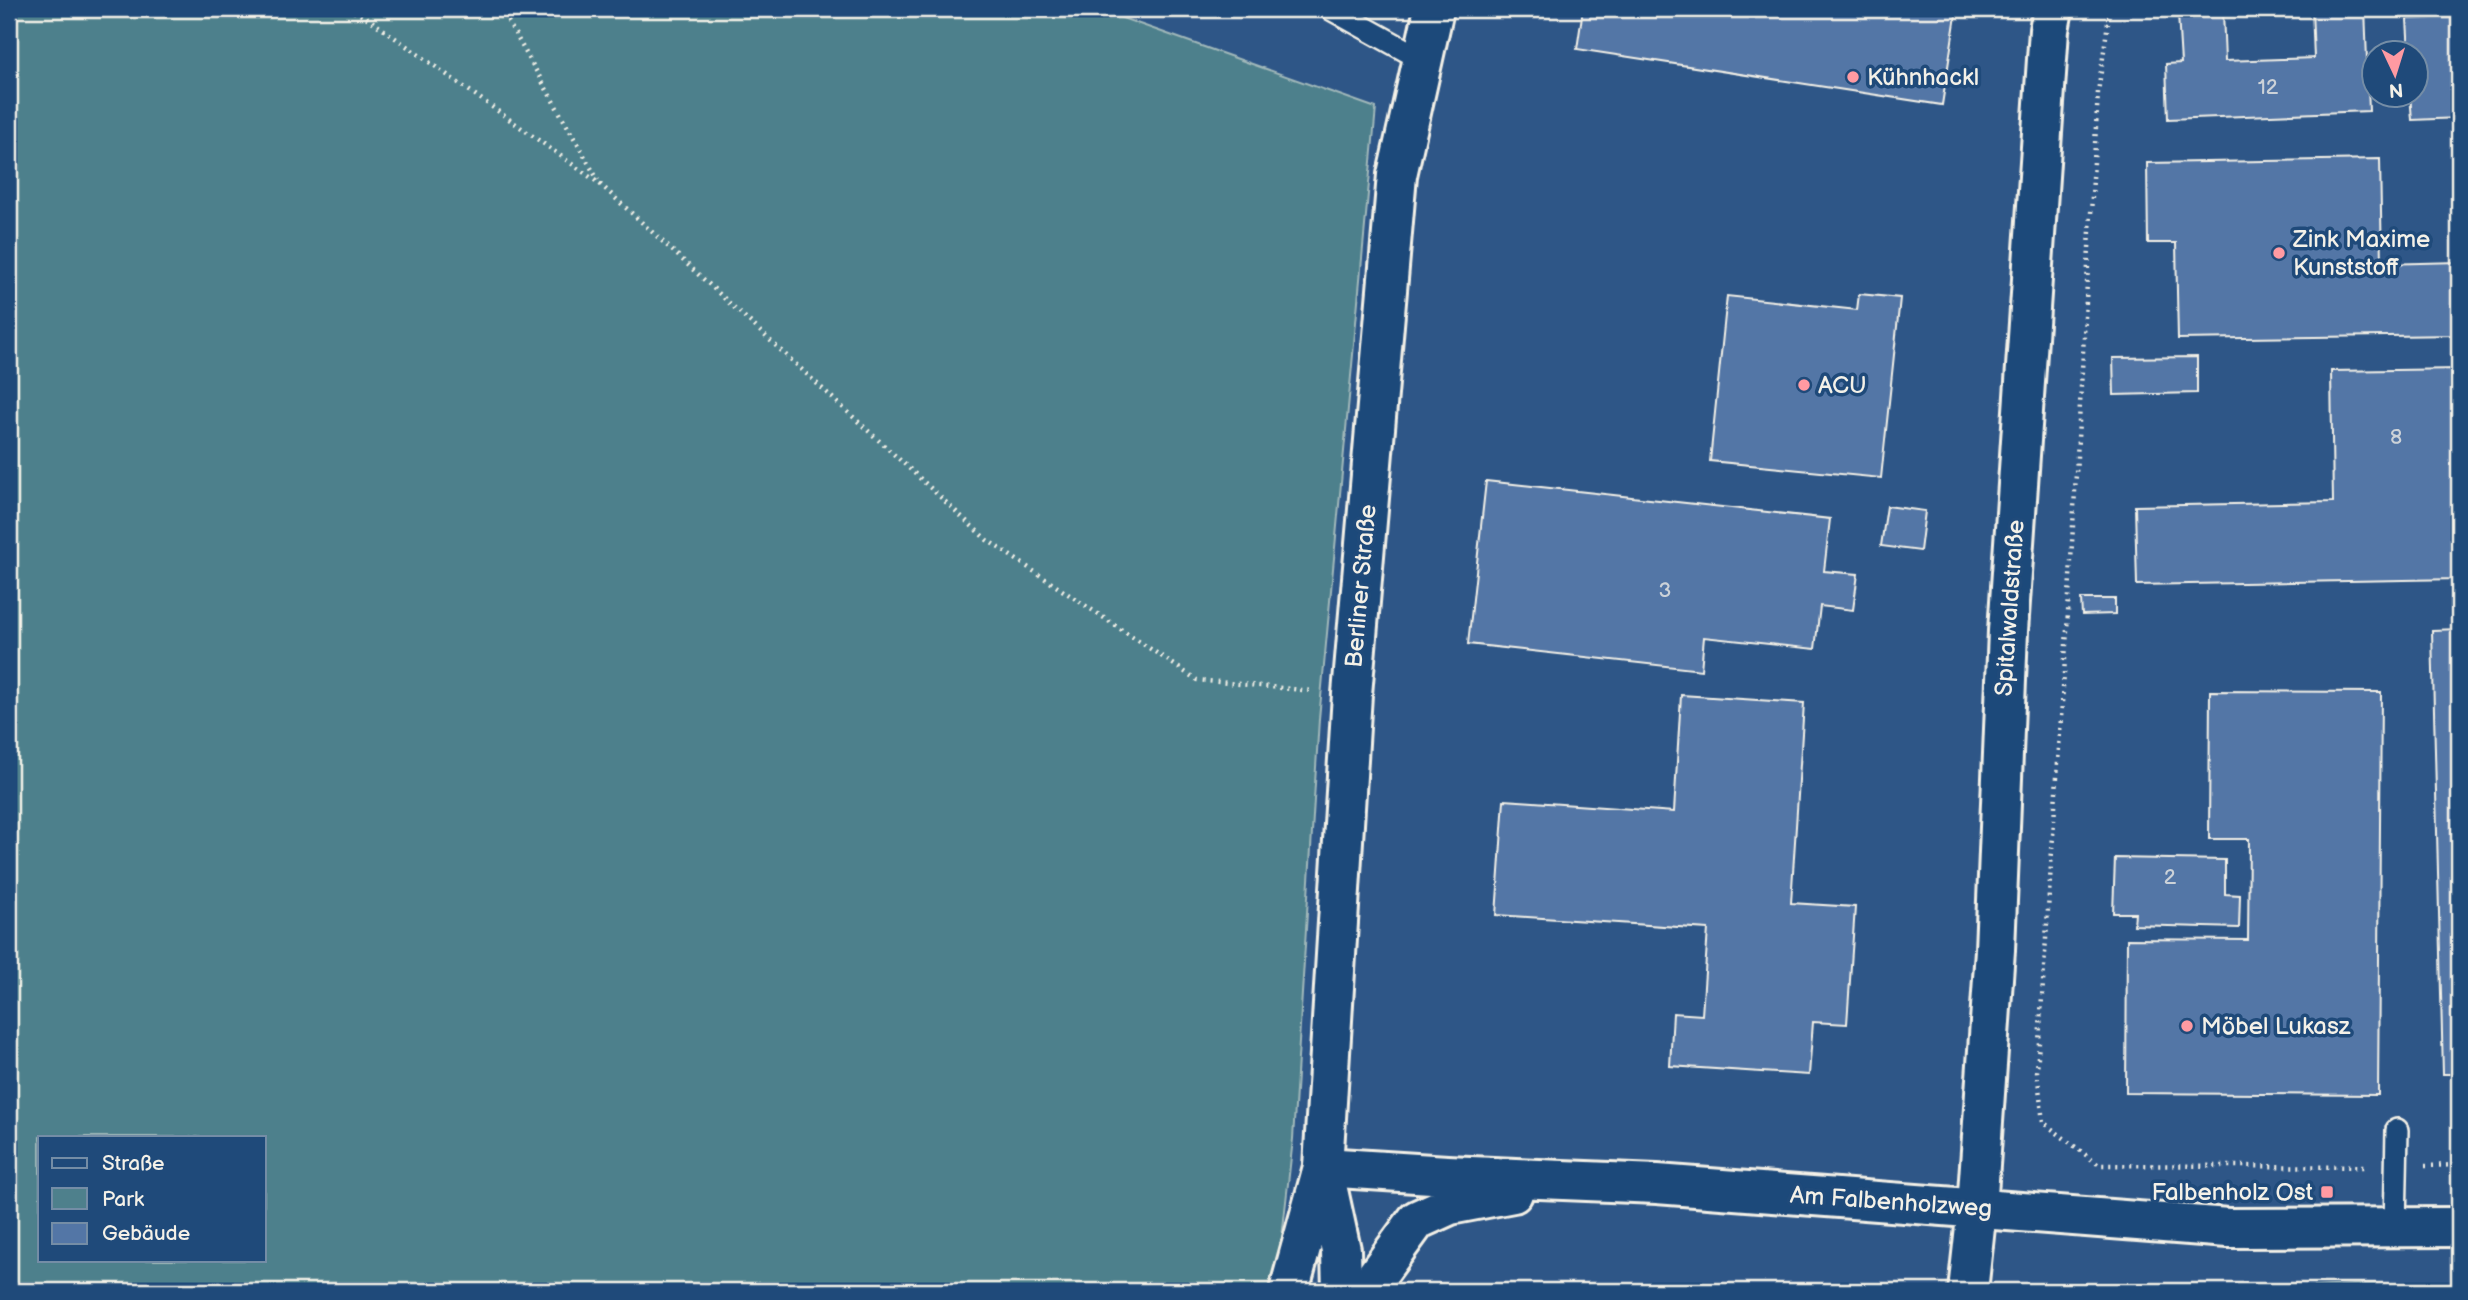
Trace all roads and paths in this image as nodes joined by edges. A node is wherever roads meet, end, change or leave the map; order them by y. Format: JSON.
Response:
{"nodes":[{"id":1,"x":347,"y":9,"type":"edge"},
{"id":2,"x":501,"y":9,"type":"edge"},
{"id":3,"x":1331,"y":9,"type":"edge"},
{"id":4,"x":1434,"y":9,"type":"edge"},
{"id":5,"x":2053,"y":9,"type":"edge"},
{"id":6,"x":2110,"y":9,"type":"edge"},
{"id":7,"x":1423,"y":60,"type":"junction"},
{"id":8,"x":600,"y":184,"type":"junction"},
{"id":9,"x":1352,"y":694,"type":"junction"},
{"id":10,"x":2397,"y":1130,"type":"dead end"},
{"id":11,"x":2459,"y":1165,"type":"edge"},
{"id":12,"x":1323,"y":1167,"type":"junction"},
{"id":13,"x":2397,"y":1167,"type":"junction"},
{"id":14,"x":1580,"y":1180,"type":"junction"},
{"id":15,"x":1977,"y":1208,"type":"junction"},
{"id":16,"x":2459,"y":1227,"type":"edge"},
{"id":17,"x":2395,"y":1228,"type":"junction"},
{"id":18,"x":1289,"y":1291,"type":"edge"},
{"id":19,"x":1342,"y":1291,"type":"edge"},
{"id":20,"x":1368,"y":1291,"type":"edge"},
{"id":21,"x":1968,"y":1291,"type":"edge"}],
"edges":[{"from":1,"to":8,"type":"path"},
{"from":2,"to":8,"type":"path"},
{"from":3,"to":7,"type":"lane"},
{"from":4,"to":7,"type":"street","name":"Berliner Straße"},
{"from":5,"to":15,"type":"street","name":"Spitalwaldstraße"},
{"from":6,"to":13,"type":"path"},
{"from":7,"to":9,"type":"street","name":"Berliner Straße"},
{"from":8,"to":9,"type":"path"},
{"from":9,"to":12,"type":"street","name":"Berliner Straße"},
{"from":10,"to":13,"type":"lane"},
{"from":11,"to":13,"type":"path"},
{"from":12,"to":14,"type":"street","name":"Am Falbenholzweg"},
{"from":12,"to":18,"type":"street","name":"Berliner Straße"},
{"from":12,"to":19,"type":"street","name":"Berliner Straße"},
{"from":13,"to":17,"type":"lane"},
{"from":14,"to":15,"type":"street","name":"Am Falbenholzweg"},
{"from":14,"to":20,"type":"street"},
{"from":15,"to":17,"type":"street","name":"Am Falbenholzweg"},
{"from":15,"to":21,"type":"street","name":"Spitalwaldstraße"},
{"from":16,"to":17,"type":"street","name":"Am Falbenholzweg"}]}
